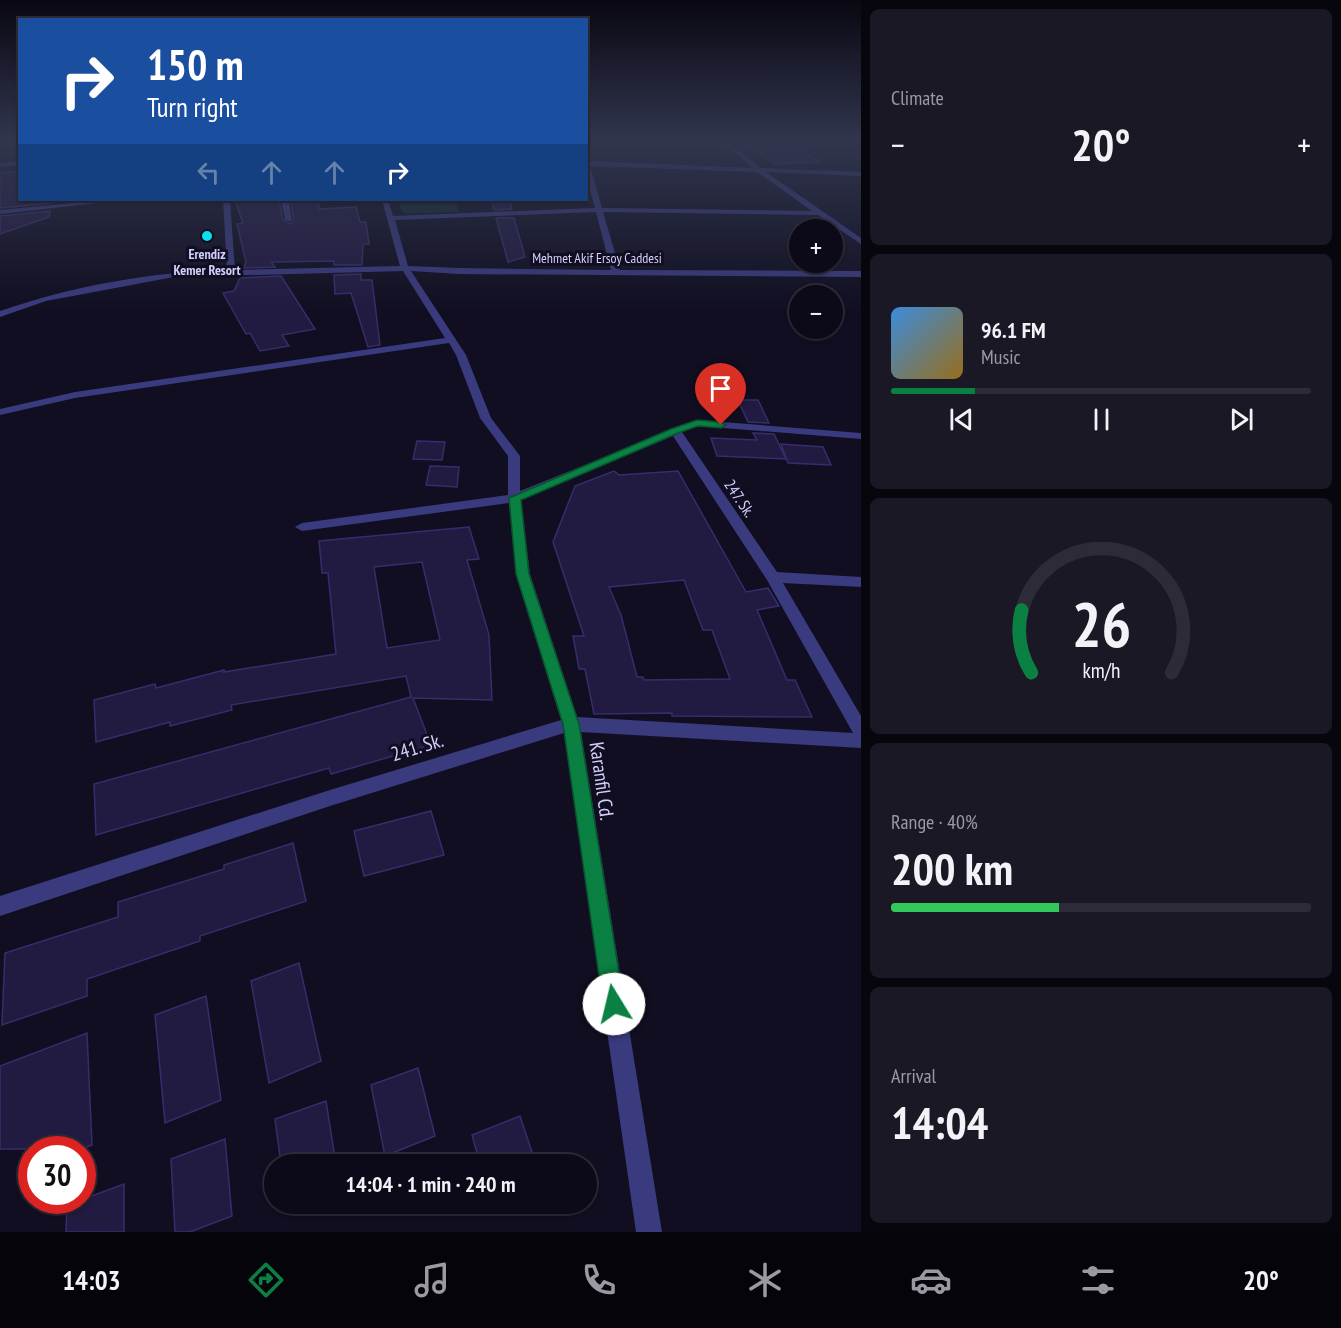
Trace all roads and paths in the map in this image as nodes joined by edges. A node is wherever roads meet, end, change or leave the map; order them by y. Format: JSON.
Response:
{"nodes":[{"id":1,"x":595,"y":197,"type":"edge"},
{"id":2,"x":798,"y":197,"type":"edge"},
{"id":3,"x":80,"y":201,"type":"edge"},
{"id":4,"x":226,"y":201,"type":"edge"},
{"id":5,"x":285,"y":201,"type":"edge"},
{"id":6,"x":386,"y":201,"type":"edge"},
{"id":7,"x":598,"y":210,"type":"junction"},
{"id":8,"x":0,"y":212,"type":"edge"},
{"id":9,"x":821,"y":213,"type":"junction"},
{"id":10,"x":390,"y":218,"type":"junction"},
{"id":11,"x":289,"y":220,"type":"dead end"},
{"id":12,"x":859,"y":239,"type":"edge"},
{"id":13,"x":405,"y":268,"type":"junction"},
{"id":14,"x":616,"y":271,"type":"junction"},
{"id":15,"x":231,"y":272,"type":"junction"},
{"id":16,"x":861,"y":274,"type":"edge"},
{"id":17,"x":0,"y":314,"type":"edge"},
{"id":18,"x":456,"y":347,"type":"junction"},
{"id":19,"x":0,"y":412,"type":"edge"},
{"id":20,"x":675,"y":431,"type":"junction"},
{"id":21,"x":861,"y":436,"type":"edge"},
{"id":22,"x":515,"y":498,"type":"junction"},
{"id":23,"x":302,"y":527,"type":"dead end"},
{"id":24,"x":773,"y":576,"type":"junction"},
{"id":25,"x":861,"y":582,"type":"edge"},
{"id":26,"x":571,"y":724,"type":"junction"},
{"id":27,"x":861,"y":732,"type":"edge"},
{"id":28,"x":861,"y":741,"type":"edge"},
{"id":29,"x":0,"y":906,"type":"edge"},
{"id":30,"x":649,"y":1232,"type":"edge"}],
"edges":[{"from":1,"to":7,"type":"street"},
{"from":2,"to":9,"type":"street"},
{"from":3,"to":8,"type":"street"},
{"from":4,"to":15,"type":"street"},
{"from":5,"to":11,"type":"street"},
{"from":6,"to":10,"type":"street"},
{"from":7,"to":9,"type":"street"},
{"from":7,"to":10,"type":"street"},
{"from":7,"to":14,"type":"street"},
{"from":9,"to":12,"type":"street"},
{"from":10,"to":13,"type":"street"},
{"from":13,"to":14,"type":"street","name":"Mehmet Akif Ersoy Caddesi"},
{"from":13,"to":15,"type":"street","name":"Mehmet Akif Ersoy Caddesi"},
{"from":13,"to":18,"type":"street","name":"Karanfil Cd."},
{"from":14,"to":16,"type":"street","name":"Mehmet Akif Ersoy Caddesi"},
{"from":15,"to":17,"type":"street","name":"Mehmet Akif Ersoy Caddesi"},
{"from":18,"to":19,"type":"street"},
{"from":18,"to":22,"type":"street","name":"Karanfil Cd."},
{"from":20,"to":21,"type":"street"},
{"from":20,"to":22,"type":"street"},
{"from":20,"to":24,"type":"street","name":"247. Sk."},
{"from":22,"to":23,"type":"street"},
{"from":22,"to":26,"type":"street","name":"Karanfil Cd."},
{"from":24,"to":25,"type":"street"},
{"from":24,"to":27,"type":"street","name":"247. Sk."},
{"from":26,"to":28,"type":"street","name":"241. Sk."},
{"from":26,"to":29,"type":"street","name":"241. Sk."},
{"from":26,"to":30,"type":"street","name":"Karanfil Cd."}]}
